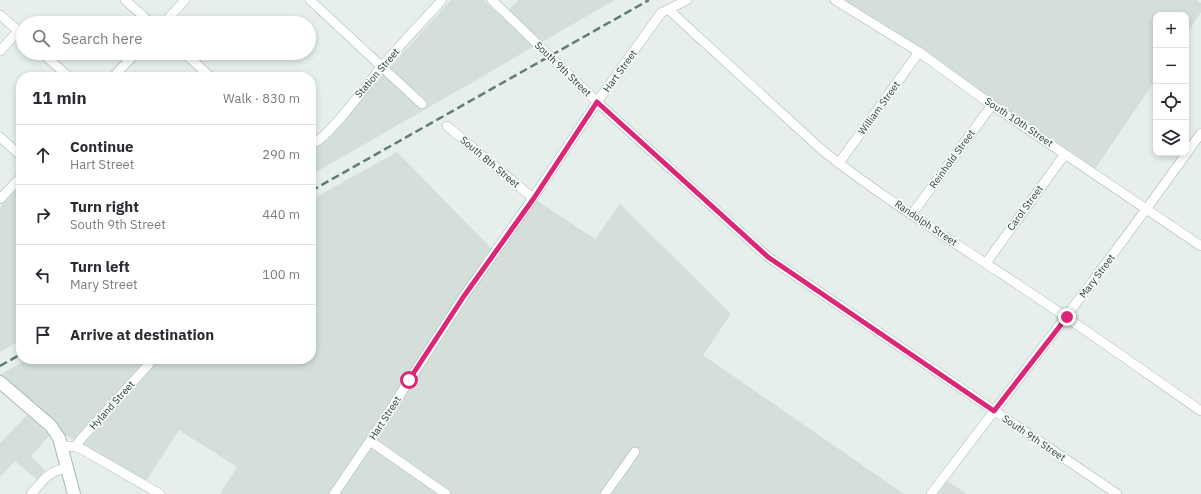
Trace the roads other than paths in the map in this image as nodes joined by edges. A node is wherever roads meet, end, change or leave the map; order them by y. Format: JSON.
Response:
{"nodes":[{"id":1,"x":125,"y":0,"type":"edge"},
{"id":2,"x":184,"y":0,"type":"edge"},
{"id":3,"x":310,"y":0,"type":"edge"},
{"id":4,"x":442,"y":0,"type":"edge"},
{"id":5,"x":492,"y":0,"type":"edge"},
{"id":6,"x":687,"y":0,"type":"edge"},
{"id":7,"x":835,"y":0,"type":"edge"},
{"id":8,"x":669,"y":10,"type":"junction"},
{"id":9,"x":0,"y":15,"type":"edge"},
{"id":10,"x":143,"y":16,"type":"edge"},
{"id":11,"x":170,"y":16,"type":"edge"},
{"id":12,"x":16,"y":29,"type":"edge"},
{"id":13,"x":16,"y":37,"type":"edge"},
{"id":14,"x":0,"y":51,"type":"edge"},
{"id":15,"x":919,"y":52,"type":"junction"},
{"id":16,"x":50,"y":60,"type":"edge"},
{"id":17,"x":129,"y":60,"type":"edge"},
{"id":18,"x":192,"y":60,"type":"edge"},
{"id":19,"x":382,"y":66,"type":"junction"},
{"id":20,"x":63,"y":72,"type":"edge"},
{"id":21,"x":118,"y":72,"type":"edge"},
{"id":22,"x":205,"y":72,"type":"edge"},
{"id":23,"x":597,"y":102,"type":"junction"},
{"id":24,"x":422,"y":104,"type":"dead end"},
{"id":25,"x":992,"y":104,"type":"junction"},
{"id":26,"x":448,"y":126,"type":"dead end"},
{"id":27,"x":1201,"y":133,"type":"edge"},
{"id":28,"x":0,"y":137,"type":"edge"},
{"id":29,"x":316,"y":142,"type":"edge"},
{"id":30,"x":16,"y":151,"type":"edge"},
{"id":31,"x":1065,"y":154,"type":"junction"},
{"id":32,"x":839,"y":163,"type":"junction"},
{"id":33,"x":16,"y":182,"type":"edge"},
{"id":34,"x":534,"y":198,"type":"junction"},
{"id":35,"x":0,"y":199,"type":"edge"},
{"id":36,"x":1147,"y":209,"type":"junction"},
{"id":37,"x":912,"y":214,"type":"junction"},
{"id":38,"x":1201,"y":246,"type":"edge"},
{"id":39,"x":986,"y":263,"type":"junction"},
{"id":40,"x":1067,"y":317,"type":"junction"},
{"id":41,"x":149,"y":364,"type":"dead end"},
{"id":42,"x":0,"y":382,"type":"edge"},
{"id":43,"x":994,"y":411,"type":"junction"},
{"id":44,"x":1201,"y":411,"type":"edge"},
{"id":45,"x":370,"y":441,"type":"junction"},
{"id":46,"x":61,"y":447,"type":"junction"},
{"id":47,"x":76,"y":447,"type":"junction"},
{"id":48,"x":635,"y":452,"type":"dead end"},
{"id":49,"x":67,"y":468,"type":"junction"},
{"id":50,"x":31,"y":494,"type":"edge"},
{"id":51,"x":74,"y":494,"type":"edge"},
{"id":52,"x":160,"y":494,"type":"edge"},
{"id":53,"x":334,"y":494,"type":"edge"},
{"id":54,"x":446,"y":494,"type":"edge"},
{"id":55,"x":605,"y":494,"type":"edge"},
{"id":56,"x":932,"y":494,"type":"edge"},
{"id":57,"x":1117,"y":494,"type":"edge"}],
"edges":[{"from":1,"to":10,"type":"street"},
{"from":2,"to":11,"type":"street"},
{"from":3,"to":19,"type":"street"},
{"from":4,"to":19,"type":"street","name":"Station Street"},
{"from":5,"to":23,"type":"street","name":"South 9th Street"},
{"from":6,"to":8,"type":"street","name":"Hart Street"},
{"from":7,"to":15,"type":"street","name":"South 10th Street"},
{"from":8,"to":23,"type":"street","name":"Hart Street"},
{"from":8,"to":32,"type":"street","name":"Randolph Street"},
{"from":9,"to":12,"type":"street"},
{"from":13,"to":14,"type":"street"},
{"from":15,"to":25,"type":"street","name":"South 10th Street"},
{"from":15,"to":32,"type":"street","name":"William Street"},
{"from":16,"to":20,"type":"street"},
{"from":17,"to":21,"type":"street"},
{"from":18,"to":22,"type":"street"},
{"from":19,"to":24,"type":"street"},
{"from":19,"to":29,"type":"street","name":"Station Street"},
{"from":23,"to":34,"type":"street","name":"Hart Street"},
{"from":23,"to":43,"type":"street","name":"South 9th Street"},
{"from":25,"to":31,"type":"street","name":"South 10th Street"},
{"from":25,"to":37,"type":"street","name":"Reinhold Street"},
{"from":26,"to":34,"type":"street","name":"South 8th Street"},
{"from":27,"to":36,"type":"street","name":"Mary Street"},
{"from":28,"to":30,"type":"street"},
{"from":31,"to":36,"type":"street","name":"South 10th Street"},
{"from":31,"to":39,"type":"street","name":"Carol Street"},
{"from":32,"to":37,"type":"street","name":"Randolph Street"},
{"from":33,"to":35,"type":"street"},
{"from":34,"to":45,"type":"street","name":"Hart Street"},
{"from":36,"to":38,"type":"street","name":"South 10th Street"},
{"from":36,"to":40,"type":"street","name":"Mary Street"},
{"from":37,"to":39,"type":"street","name":"Randolph Street"},
{"from":39,"to":40,"type":"street","name":"Randolph Street"},
{"from":40,"to":43,"type":"street","name":"Mary Street"},
{"from":40,"to":44,"type":"street","name":"Randolph Street"},
{"from":41,"to":47,"type":"street","name":"Hyland Street"},
{"from":42,"to":46,"type":"street"},
{"from":43,"to":56,"type":"street","name":"Mary Street"},
{"from":43,"to":57,"type":"street","name":"South 9th Street"},
{"from":45,"to":53,"type":"street","name":"Hart Street"},
{"from":45,"to":54,"type":"street"},
{"from":46,"to":47,"type":"street"},
{"from":46,"to":49,"type":"street"},
{"from":47,"to":52,"type":"street"},
{"from":48,"to":55,"type":"street"},
{"from":49,"to":50,"type":"street"},
{"from":49,"to":51,"type":"street"}]}
